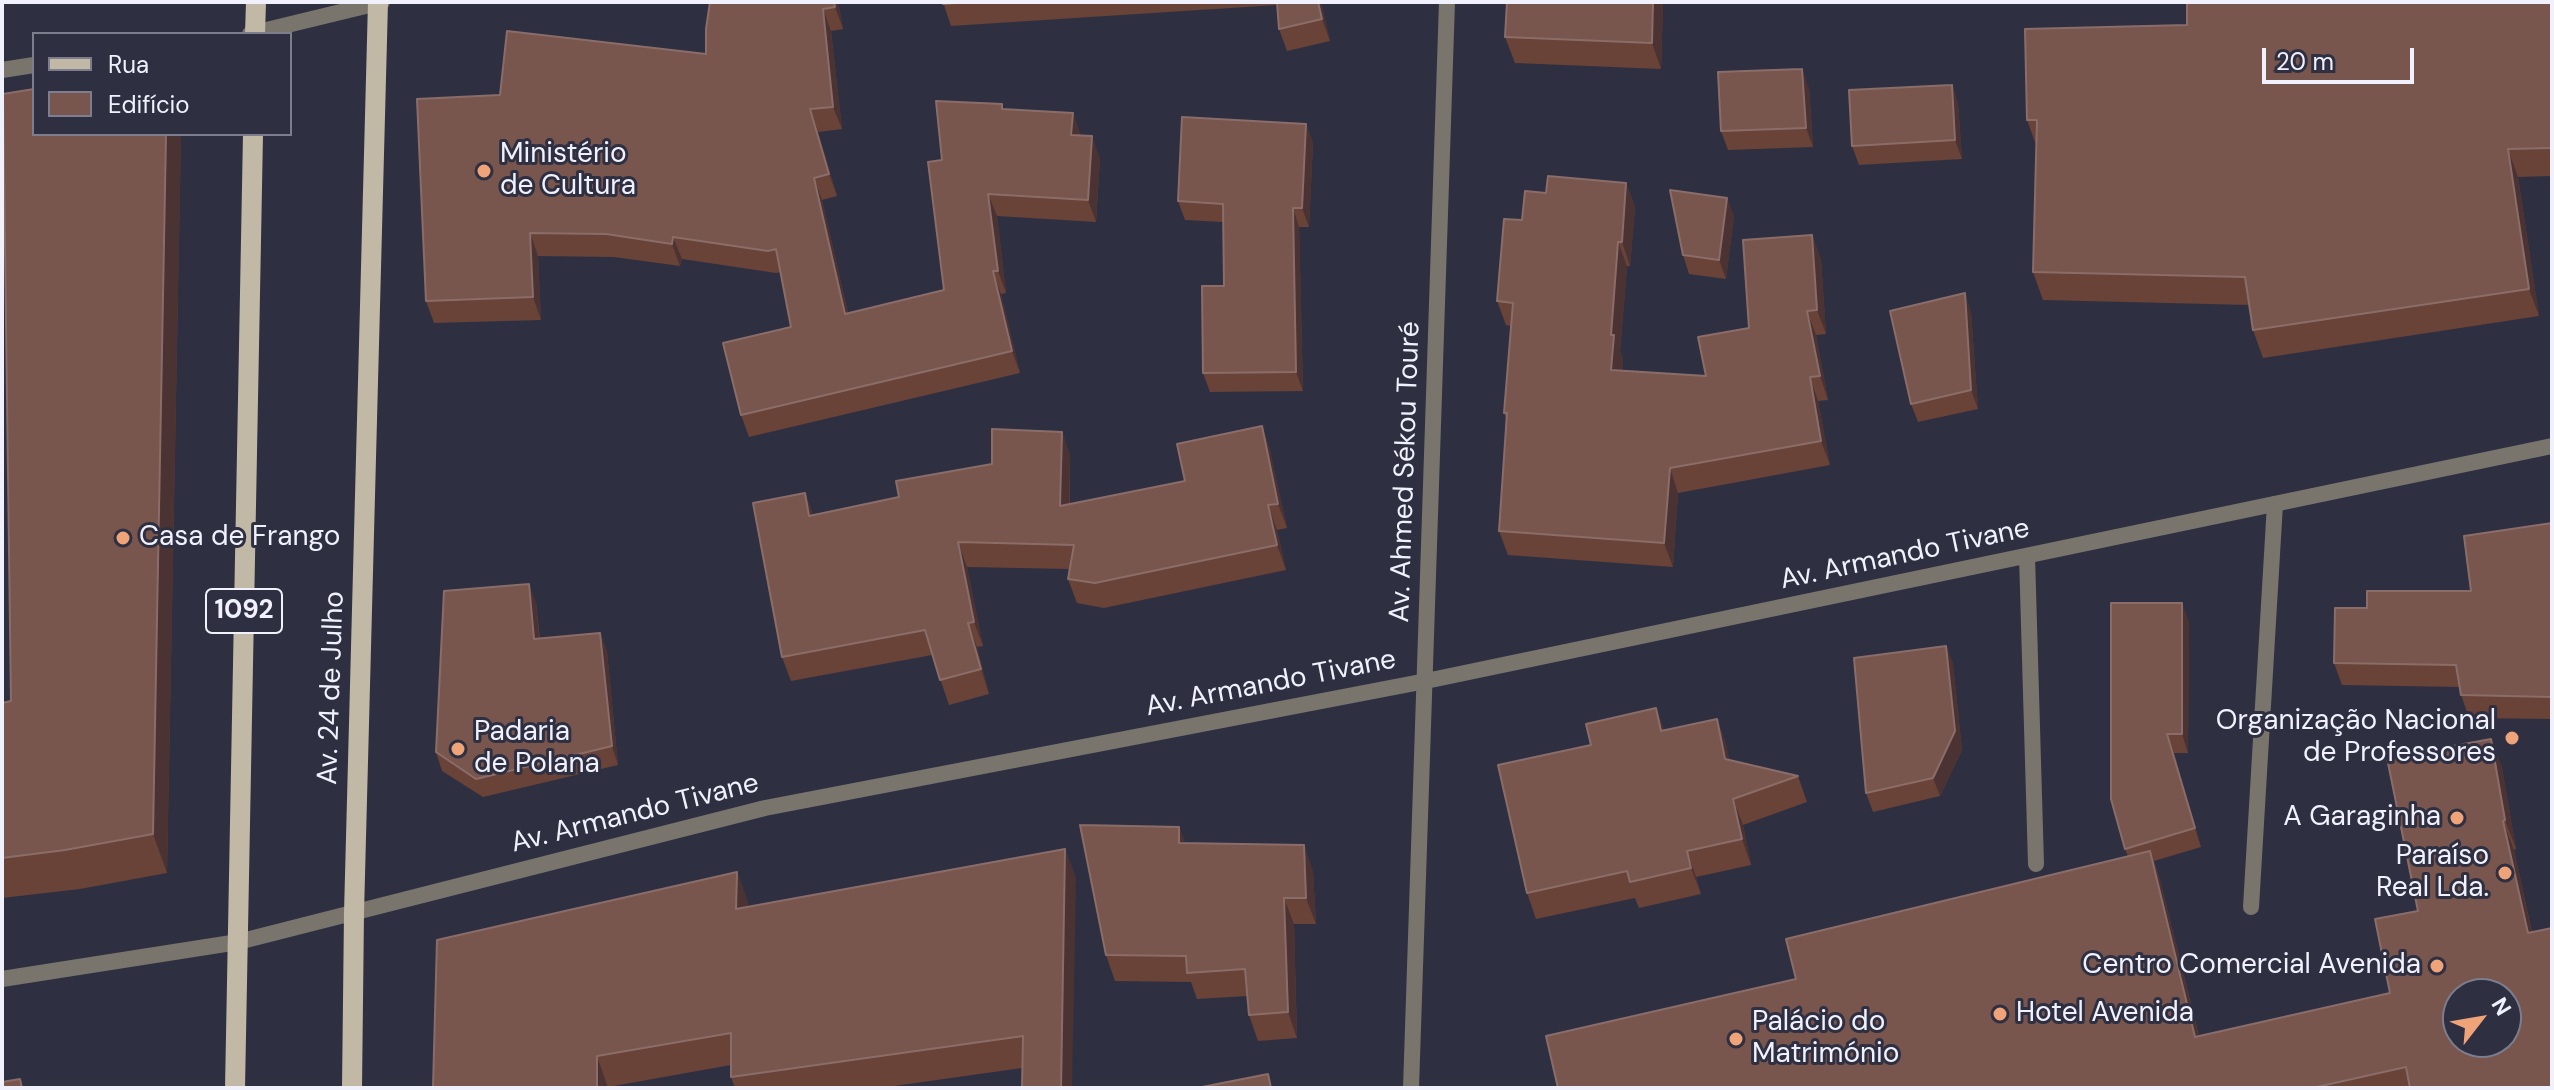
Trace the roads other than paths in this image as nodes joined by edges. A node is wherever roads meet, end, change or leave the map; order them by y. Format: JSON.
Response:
{"nodes":[{"id":1,"x":256,"y":2,"type":"edge"},
{"id":2,"x":380,"y":2,"type":"edge"},
{"id":3,"x":1447,"y":2,"type":"edge"},
{"id":4,"x":253,"y":32,"type":"edge"},
{"id":5,"x":261,"y":32,"type":"edge"},
{"id":6,"x":32,"y":65,"type":"edge"},
{"id":7,"x":2,"y":70,"type":"edge"},
{"id":8,"x":253,"y":136,"type":"edge"},
{"id":9,"x":2552,"y":446,"type":"edge"},
{"id":10,"x":2275,"y":504,"type":"junction"},
{"id":11,"x":2027,"y":556,"type":"junction"},
{"id":12,"x":1426,"y":681,"type":"junction"},
{"id":13,"x":2036,"y":864,"type":"dead end"},
{"id":14,"x":2251,"y":907,"type":"dead end"},
{"id":15,"x":354,"y":913,"type":"junction"},
{"id":16,"x":238,"y":942,"type":"junction"},
{"id":17,"x":2,"y":979,"type":"edge"},
{"id":18,"x":235,"y":1088,"type":"edge"},
{"id":19,"x":352,"y":1088,"type":"edge"},
{"id":20,"x":1411,"y":1088,"type":"edge"}],
"edges":[{"from":1,"to":4,"type":"main road"},
{"from":2,"to":5,"type":"street"},
{"from":2,"to":15,"type":"main road","name":"Av. 24 de Julho"},
{"from":3,"to":12,"type":"street","name":"Av. Ahmed Sékou Touré"},
{"from":6,"to":7,"type":"street"},
{"from":8,"to":16,"type":"main road","number":"1092"},
{"from":9,"to":10,"type":"street","name":"Av. Armando Tivane"},
{"from":10,"to":11,"type":"street","name":"Av. Armando Tivane"},
{"from":10,"to":14,"type":"street"},
{"from":11,"to":12,"type":"street","name":"Av. Armando Tivane"},
{"from":11,"to":13,"type":"street"},
{"from":12,"to":15,"type":"street","name":"Av. Armando Tivane"},
{"from":12,"to":20,"type":"street","name":"Av. Ahmed Sékou Touré"},
{"from":15,"to":16,"type":"street","name":"Av. Armando Tivane"},
{"from":15,"to":19,"type":"main road","name":"Av. 24 de Julho"},
{"from":16,"to":17,"type":"street","name":"Av. Armando Tivane"},
{"from":16,"to":18,"type":"main road","number":"1092"}]}
